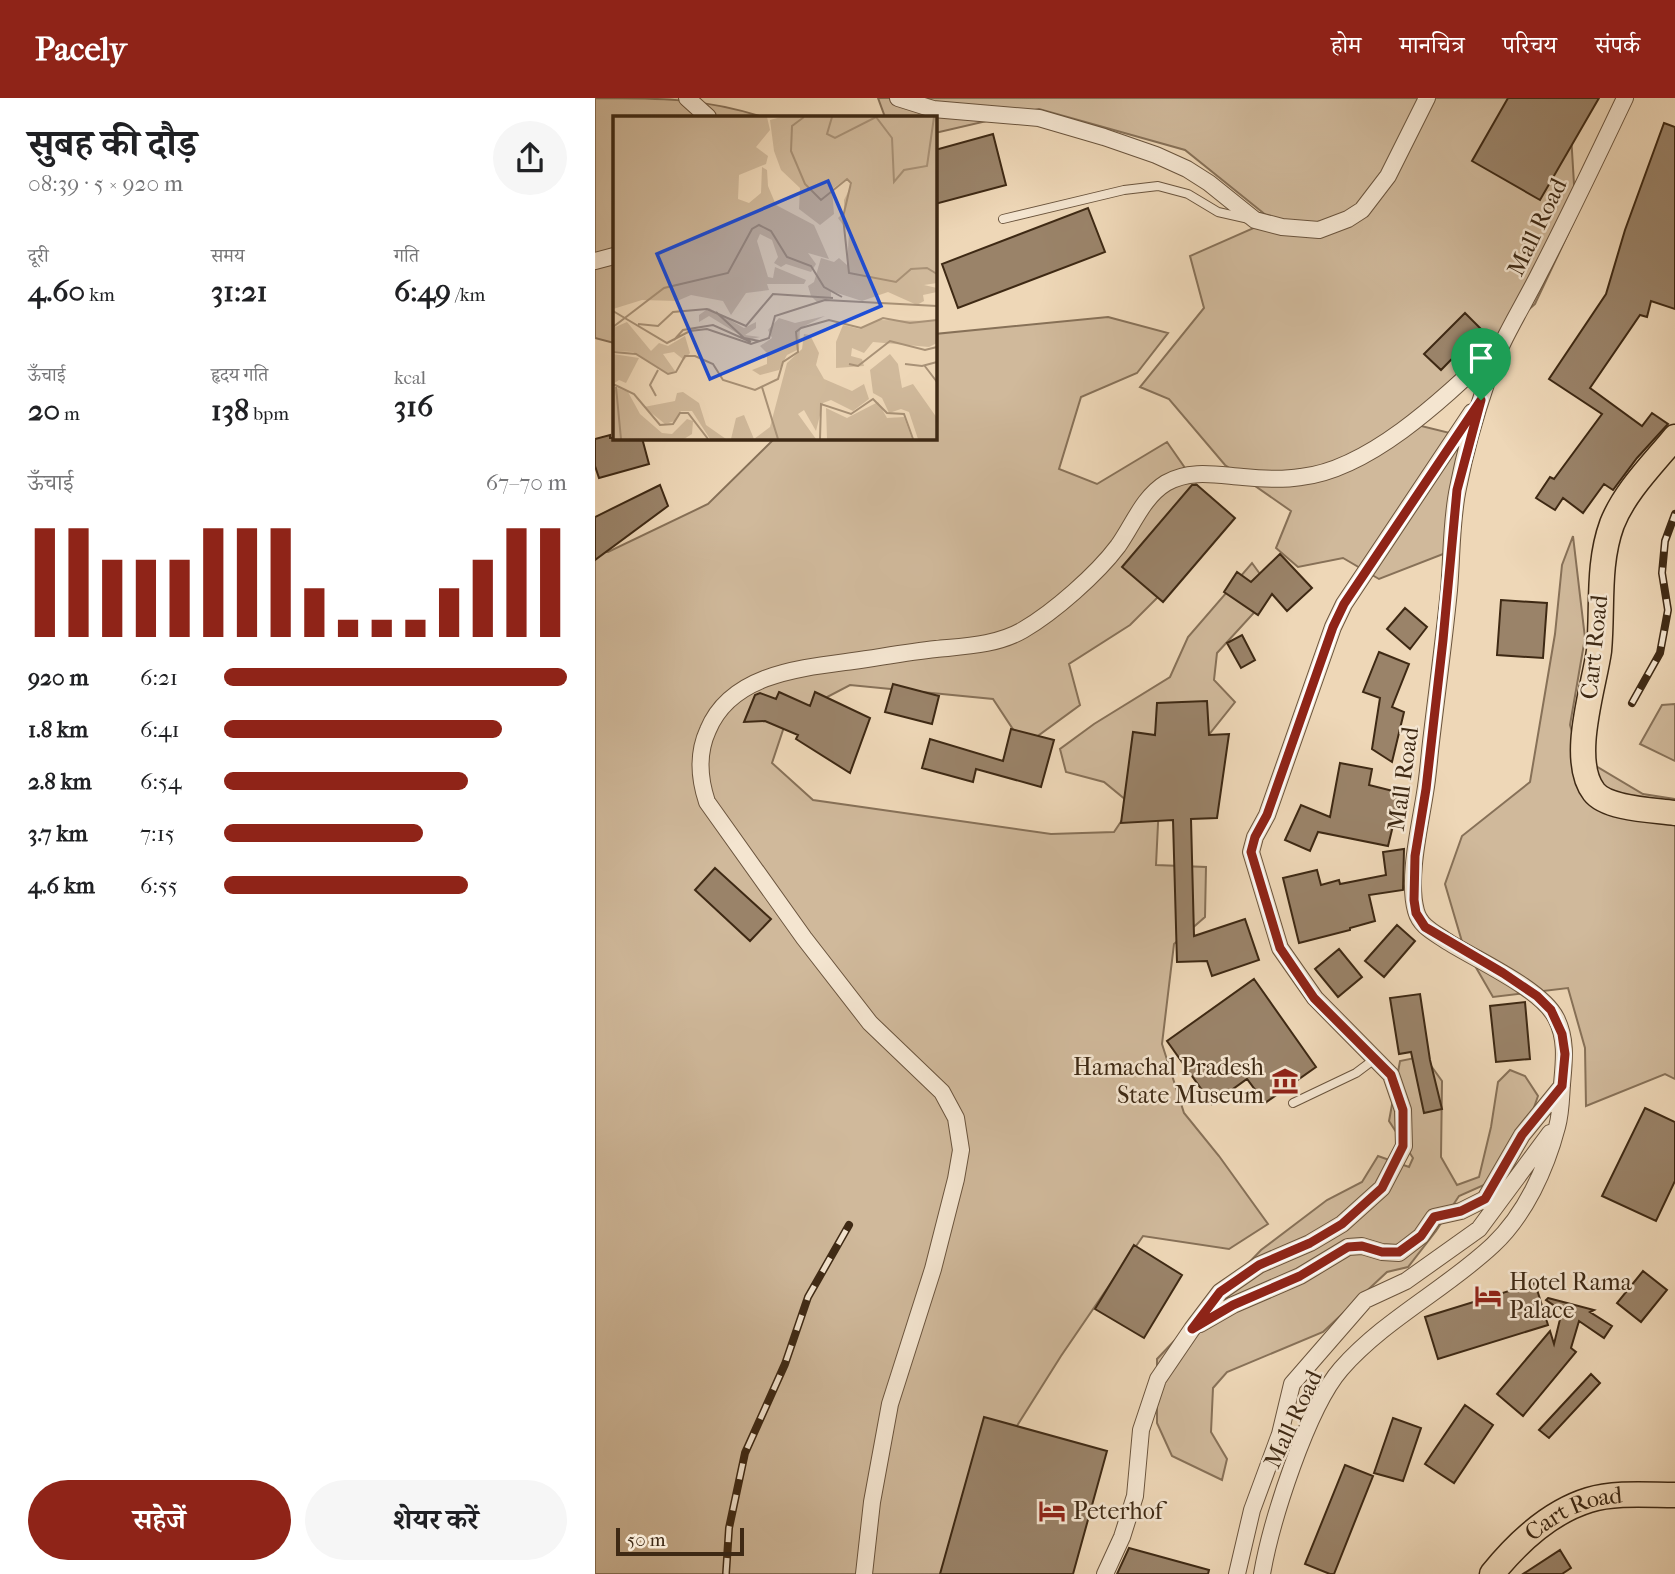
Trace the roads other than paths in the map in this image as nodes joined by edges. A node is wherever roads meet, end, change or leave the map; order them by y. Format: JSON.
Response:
{"nodes":[{"id":1,"x":687,"y":98,"type":"edge"},
{"id":2,"x":898,"y":98,"type":"edge"},
{"id":3,"x":1427,"y":98,"type":"edge"},
{"id":4,"x":1625,"y":98,"type":"edge"},
{"id":5,"x":707,"y":116,"type":"edge"},
{"id":6,"x":1003,"y":219,"type":"dead end"},
{"id":7,"x":1255,"y":220,"type":"junction"},
{"id":8,"x":613,"y":256,"type":"edge"},
{"id":9,"x":595,"y":261,"type":"edge"},
{"id":10,"x":1501,"y":344,"type":"junction"},
{"id":11,"x":1481,"y":400,"type":"junction"},
{"id":12,"x":1675,"y":438,"type":"edge"},
{"id":13,"x":1675,"y":813,"type":"edge"},
{"id":14,"x":1376,"y":1058,"type":"junction"},
{"id":15,"x":1562,"y":1086,"type":"junction"},
{"id":16,"x":1293,"y":1103,"type":"dead end"},
{"id":17,"x":1558,"y":1123,"type":"junction"},
{"id":18,"x":1192,"y":1329,"type":"junction"},
{"id":19,"x":1675,"y":1495,"type":"edge"},
{"id":20,"x":865,"y":1574,"type":"edge"},
{"id":21,"x":1105,"y":1574,"type":"edge"},
{"id":22,"x":1237,"y":1574,"type":"edge"},
{"id":23,"x":1262,"y":1574,"type":"edge"},
{"id":24,"x":1492,"y":1574,"type":"edge"}],
"edges":[{"from":1,"to":5,"type":"street"},
{"from":2,"to":7,"type":"street"},
{"from":3,"to":7,"type":"street"},
{"from":4,"to":10,"type":"street","name":"Mall Road"},
{"from":6,"to":7,"type":"lane"},
{"from":8,"to":9,"type":"street"},
{"from":10,"to":11,"type":"street","name":"Mall Road"},
{"from":10,"to":20,"type":"street"},
{"from":11,"to":14,"type":"street"},
{"from":11,"to":15,"type":"street","name":"Mall Road"},
{"from":12,"to":13,"type":"main road","name":"Cart Road"},
{"from":14,"to":16,"type":"lane"},
{"from":14,"to":18,"type":"street"},
{"from":15,"to":17,"type":"street","name":"Mall Road"},
{"from":15,"to":18,"type":"street"},
{"from":17,"to":22,"type":"street"},
{"from":17,"to":23,"type":"street","name":"Mall Road"},
{"from":18,"to":21,"type":"street"},
{"from":19,"to":24,"type":"main road","name":"Cart Road"}]}
